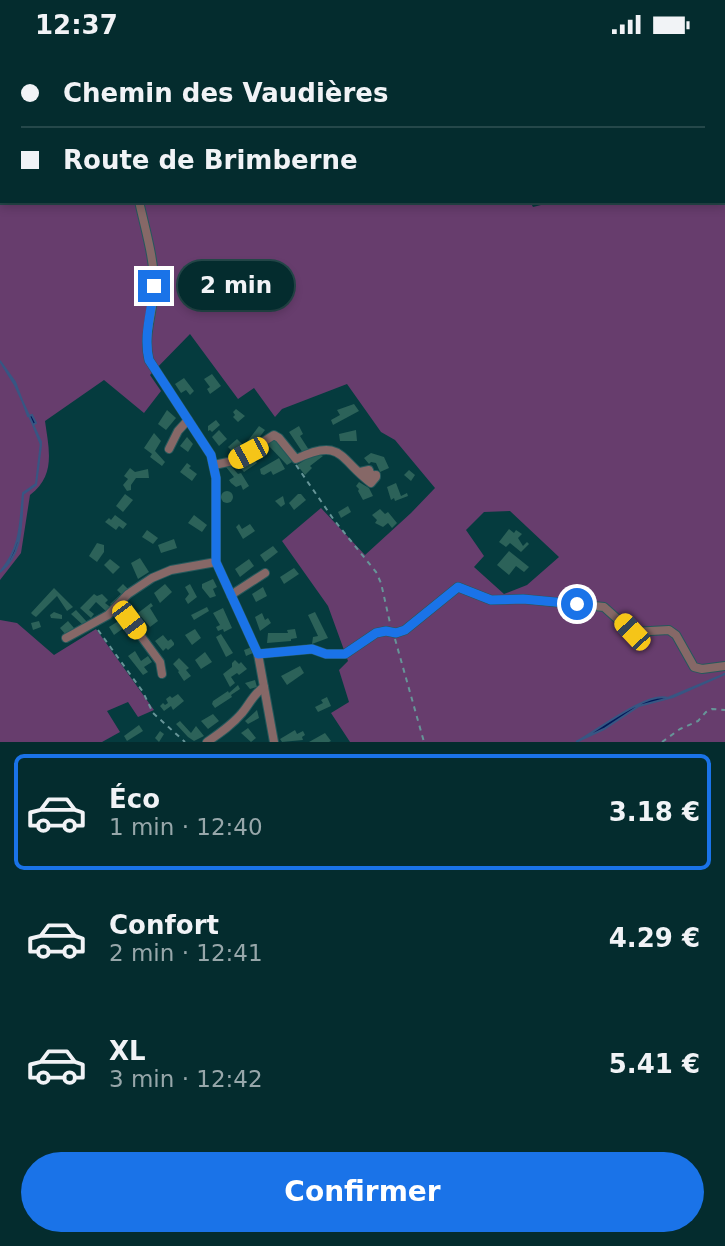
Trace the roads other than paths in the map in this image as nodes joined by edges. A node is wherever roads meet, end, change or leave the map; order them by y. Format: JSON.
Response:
{"nodes":[{"id":1,"x":139,"y":203,"type":"edge"},
{"id":2,"x":188,"y":420,"type":"junction"},
{"id":3,"x":169,"y":449,"type":"dead end"},
{"id":4,"x":214,"y":465,"type":"junction"},
{"id":5,"x":360,"y":472,"type":"dead end"},
{"id":6,"x":216,"y":562,"type":"junction"},
{"id":7,"x":265,"y":573,"type":"dead end"},
{"id":8,"x":231,"y":595,"type":"junction"},
{"id":9,"x":118,"y":604,"type":"junction"},
{"id":10,"x":66,"y":638,"type":"dead end"},
{"id":11,"x":258,"y":654,"type":"junction"},
{"id":12,"x":725,"y":666,"type":"edge"},
{"id":13,"x":162,"y":674,"type":"dead end"},
{"id":14,"x":264,"y":687,"type":"junction"},
{"id":15,"x":207,"y":742,"type":"edge"},
{"id":16,"x":274,"y":742,"type":"edge"}],
"edges":[{"from":1,"to":2,"type":"street"},
{"from":2,"to":3,"type":"street"},
{"from":2,"to":4,"type":"street"},
{"from":4,"to":5,"type":"street"},
{"from":4,"to":6,"type":"street"},
{"from":6,"to":8,"type":"street"},
{"from":6,"to":9,"type":"street"},
{"from":7,"to":8,"type":"street"},
{"from":8,"to":11,"type":"street"},
{"from":9,"to":10,"type":"street"},
{"from":9,"to":13,"type":"street"},
{"from":11,"to":12,"type":"street"},
{"from":11,"to":14,"type":"street"},
{"from":14,"to":15,"type":"street"},
{"from":14,"to":16,"type":"street"}]}
